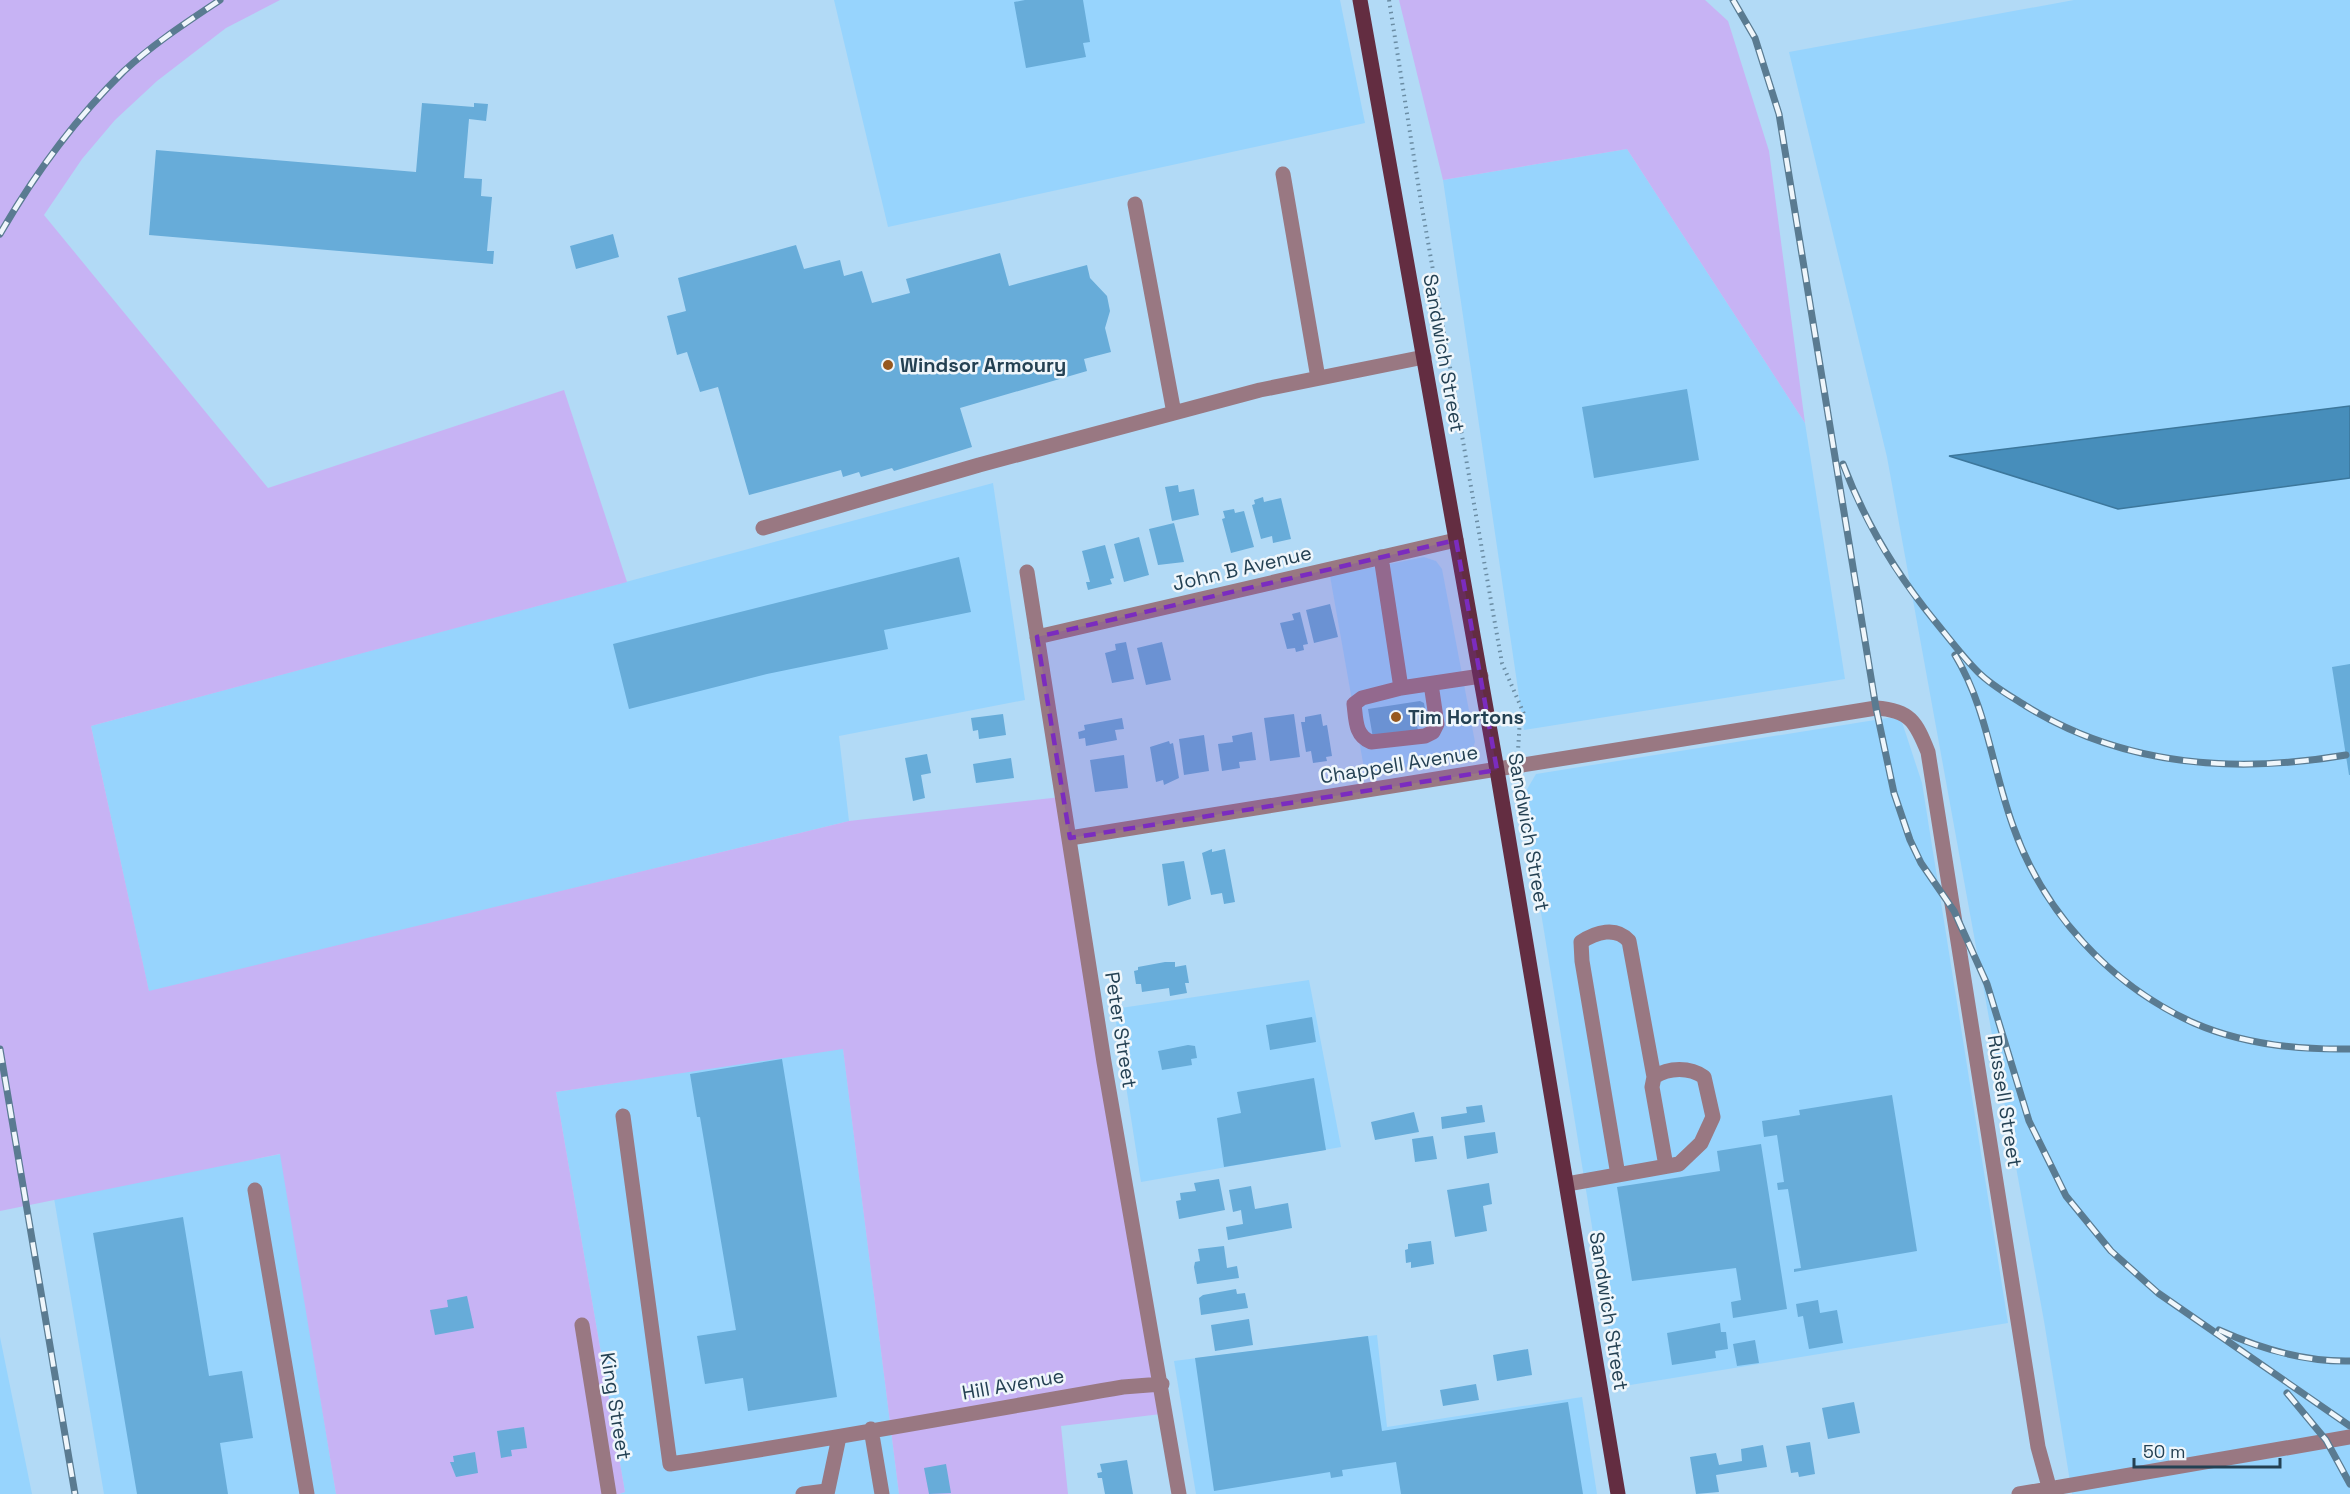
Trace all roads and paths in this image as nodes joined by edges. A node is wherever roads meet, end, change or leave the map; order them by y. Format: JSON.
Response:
{"nodes":[{"id":1,"x":1360,"y":0,"type":"edge"},
{"id":2,"x":1389,"y":0,"type":"edge"},
{"id":3,"x":1283,"y":174,"type":"dead end"},
{"id":4,"x":1135,"y":204,"type":"dead end"},
{"id":5,"x":1424,"y":357,"type":"junction"},
{"id":6,"x":1318,"y":378,"type":"junction"},
{"id":7,"x":1174,"y":413,"type":"junction"},
{"id":8,"x":763,"y":528,"type":"dead end"},
{"id":9,"x":1456,"y":540,"type":"junction"},
{"id":10,"x":1381,"y":557,"type":"junction"},
{"id":11,"x":1027,"y":572,"type":"dead end"},
{"id":12,"x":1037,"y":637,"type":"junction"},
{"id":13,"x":1480,"y":676,"type":"junction"},
{"id":14,"x":1431,"y":684,"type":"junction"},
{"id":15,"x":1401,"y":688,"type":"junction"},
{"id":16,"x":1909,"y":719,"type":"joint"},
{"id":17,"x":1517,"y":766,"type":"junction"},
{"id":18,"x":1497,"y":770,"type":"junction"},
{"id":19,"x":1070,"y":838,"type":"junction"},
{"id":20,"x":1654,"y":1077,"type":"junction"},
{"id":21,"x":623,"y":1116,"type":"dead end"},
{"id":22,"x":1666,"y":1166,"type":"junction"},
{"id":23,"x":1618,"y":1175,"type":"junction"},
{"id":24,"x":1567,"y":1184,"type":"junction"},
{"id":25,"x":255,"y":1190,"type":"dead end"},
{"id":26,"x":582,"y":1325,"type":"dead end"},
{"id":27,"x":1162,"y":1384,"type":"junction"},
{"id":28,"x":871,"y":1429,"type":"junction"},
{"id":29,"x":839,"y":1437,"type":"junction"},
{"id":30,"x":2350,"y":1437,"type":"edge"},
{"id":31,"x":826,"y":1492,"type":"edge"},
{"id":32,"x":2050,"y":1492,"type":"edge"},
{"id":33,"x":307,"y":1494,"type":"edge"},
{"id":34,"x":609,"y":1494,"type":"edge"},
{"id":35,"x":803,"y":1494,"type":"edge"},
{"id":36,"x":882,"y":1494,"type":"edge"},
{"id":37,"x":1179,"y":1494,"type":"edge"},
{"id":38,"x":1618,"y":1494,"type":"edge"},
{"id":39,"x":2019,"y":1494,"type":"edge"}],
"edges":[{"from":1,"to":5,"type":"main road","name":"Sandwich Street"},
{"from":2,"to":17,"type":"path"},
{"from":3,"to":6,"type":"street"},
{"from":4,"to":7,"type":"street"},
{"from":5,"to":6,"type":"street"},
{"from":5,"to":9,"type":"main road","name":"Sandwich Street"},
{"from":6,"to":7,"type":"street"},
{"from":7,"to":8,"type":"street"},
{"from":9,"to":10,"type":"street","name":"John B Avenue"},
{"from":9,"to":13,"type":"main road","name":"Sandwich Street"},
{"from":10,"to":12,"type":"street","name":"John B Avenue"},
{"from":10,"to":15,"type":"street"},
{"from":11,"to":12,"type":"street","name":"Peter Street"},
{"from":12,"to":19,"type":"street","name":"Peter Street"},
{"from":13,"to":14,"type":"street"},
{"from":13,"to":18,"type":"main road","name":"Sandwich Street"},
{"from":14,"to":15,"type":"street"},
{"from":14,"to":15,"type":"street"},
{"from":16,"to":17,"type":"street","name":"Chappell Avenue"},
{"from":16,"to":32,"type":"street","name":"Russell Street"},
{"from":17,"to":18,"type":"street","name":"Chappell Avenue"},
{"from":18,"to":19,"type":"street","name":"Chappell Avenue"},
{"from":18,"to":24,"type":"main road","name":"Sandwich Street"},
{"from":19,"to":27,"type":"street","name":"Peter Street"},
{"from":20,"to":22,"type":"street"},
{"from":20,"to":22,"type":"street"},
{"from":20,"to":23,"type":"street"},
{"from":21,"to":29,"type":"street","name":"Hill Avenue"},
{"from":22,"to":23,"type":"street"},
{"from":23,"to":24,"type":"street"},
{"from":24,"to":38,"type":"main road","name":"Sandwich Street"},
{"from":25,"to":33,"type":"street"},
{"from":26,"to":34,"type":"street","name":"King Street"},
{"from":27,"to":28,"type":"street","name":"Hill Avenue"},
{"from":27,"to":37,"type":"street","name":"Peter Street"},
{"from":28,"to":29,"type":"street","name":"Hill Avenue"},
{"from":28,"to":36,"type":"street"},
{"from":29,"to":31,"type":"street"},
{"from":30,"to":32,"type":"street"},
{"from":31,"to":35,"type":"street"},
{"from":32,"to":39,"type":"street"}]}
